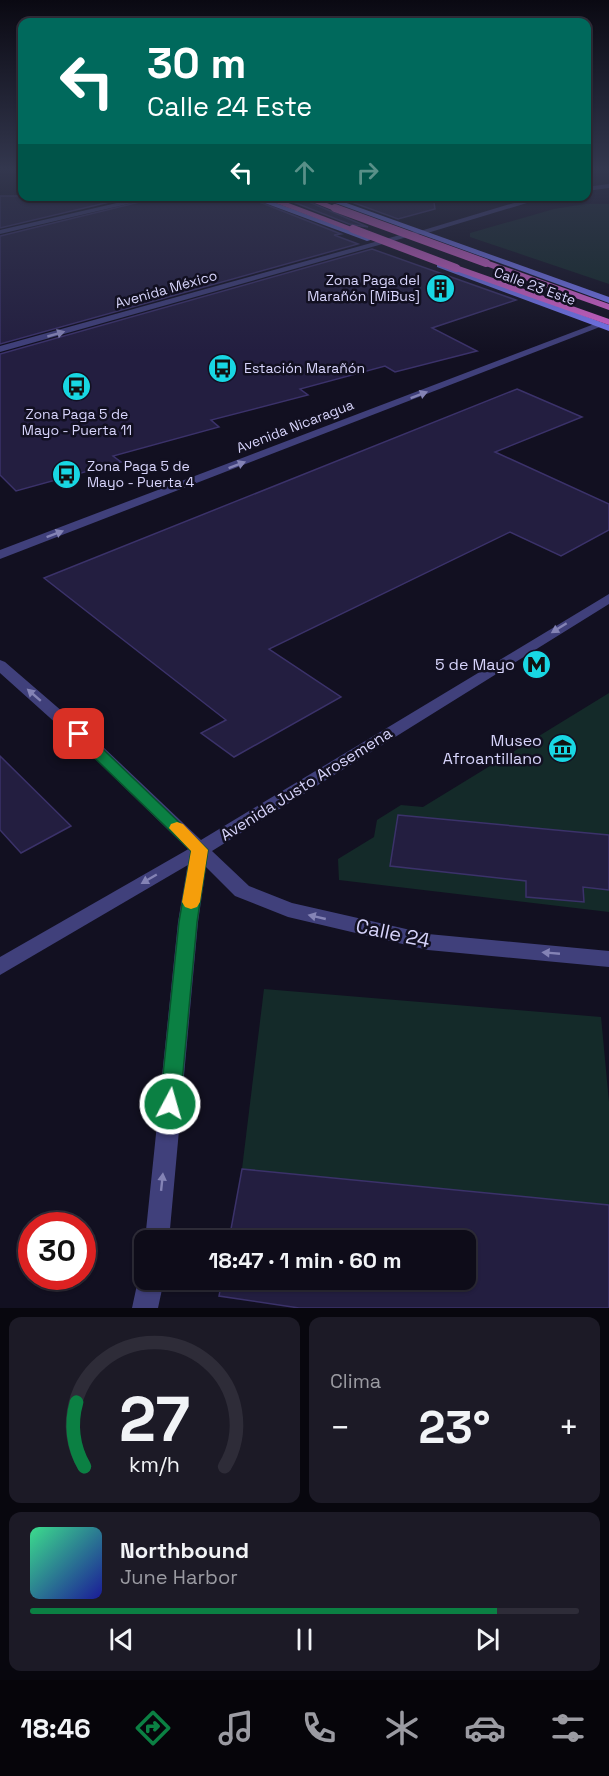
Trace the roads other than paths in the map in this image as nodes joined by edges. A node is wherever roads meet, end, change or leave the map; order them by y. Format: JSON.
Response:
{"nodes":[{"id":1,"x":345,"y":230,"type":"edge"},
{"id":2,"x":352,"y":230,"type":"edge"},
{"id":3,"x":395,"y":230,"type":"edge"},
{"id":4,"x":415,"y":230,"type":"edge"},
{"id":5,"x":428,"y":230,"type":"edge"},
{"id":6,"x":421,"y":232,"type":"junction"},
{"id":7,"x":381,"y":243,"type":"junction"},
{"id":8,"x":609,"y":300,"type":"edge"},
{"id":9,"x":609,"y":307,"type":"edge"},
{"id":10,"x":606,"y":325,"type":"edge"},
{"id":11,"x":0,"y":349,"type":"edge"},
{"id":12,"x":0,"y":555,"type":"edge"},
{"id":13,"x":609,"y":598,"type":"edge"},
{"id":14,"x":0,"y":665,"type":"edge"},
{"id":15,"x":199,"y":850,"type":"junction"},
{"id":16,"x":609,"y":959,"type":"edge"},
{"id":17,"x":0,"y":967,"type":"edge"},
{"id":18,"x":158,"y":1230,"type":"edge"},
{"id":19,"x":149,"y":1290,"type":"edge"},
{"id":20,"x":145,"y":1308,"type":"edge"}],
"edges":[{"from":1,"to":7,"type":"main road","name":"Calle 23 Este"},
{"from":2,"to":10,"type":"highway","bridge":true},
{"from":3,"to":9,"type":"highway","bridge":true},
{"from":4,"to":6,"type":"main road","name":"Calle 23 Este"},
{"from":5,"to":6,"type":"street","name":"Avenida México"},
{"from":6,"to":7,"type":"street","name":"Avenida México"},
{"from":6,"to":8,"type":"main road","name":"Calle 23 Este"},
{"from":7,"to":10,"type":"main road","name":"Calle 23 Este"},
{"from":11,"to":7,"type":"street","name":"Avenida México","one_way":true},
{"from":12,"to":10,"type":"street","name":"Avenida Nicaragua","one_way":true},
{"from":13,"to":15,"type":"street","name":"Avenida Justo Arosemena","one_way":true},
{"from":15,"to":14,"type":"street","name":"Calle 24","one_way":true},
{"from":16,"to":15,"type":"street","name":"Calle 24","one_way":true},
{"from":15,"to":17,"type":"street","name":"Avenida Justo Arosemena","one_way":true},
{"from":18,"to":15,"type":"street","one_way":true},
{"from":19,"to":20,"type":"street"}]}
